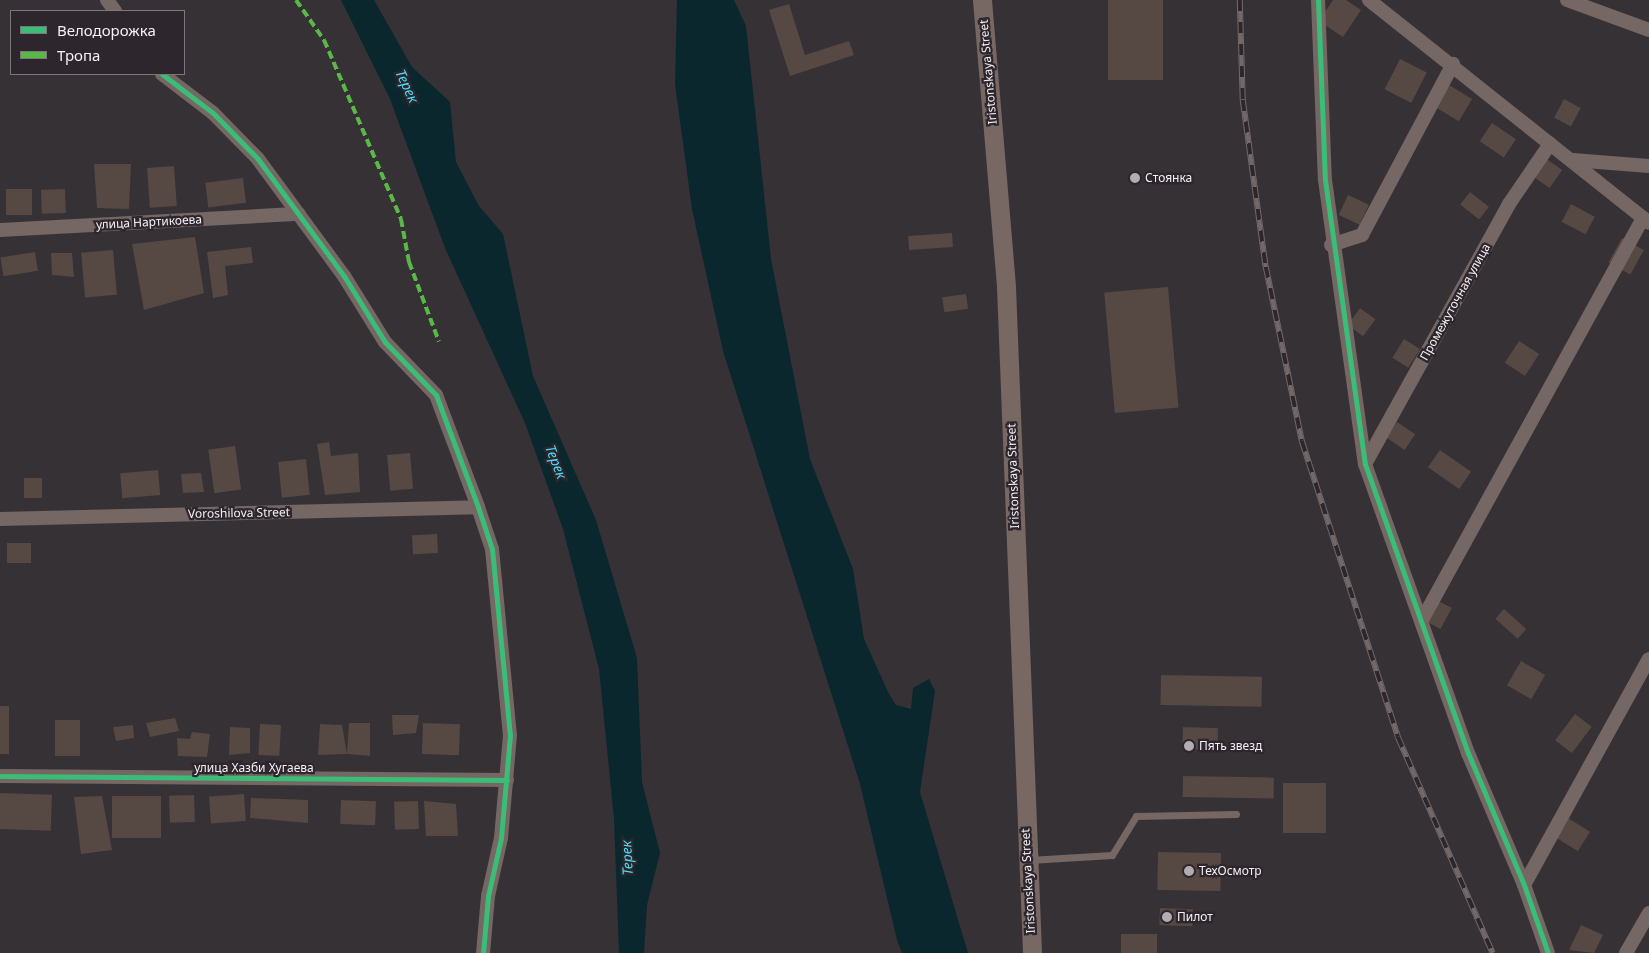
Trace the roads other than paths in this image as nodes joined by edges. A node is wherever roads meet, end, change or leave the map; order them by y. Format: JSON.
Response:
{"nodes":[{"id":1,"x":982,"y":0,"type":"edge"},
{"id":2,"x":1318,"y":0,"type":"edge"},
{"id":3,"x":1369,"y":0,"type":"edge"},
{"id":4,"x":1567,"y":0,"type":"edge"},
{"id":5,"x":1649,"y":30,"type":"edge"},
{"id":6,"x":1454,"y":64,"type":"junction"},
{"id":7,"x":163,"y":75,"type":"edge"},
{"id":8,"x":1550,"y":144,"type":"junction"},
{"id":9,"x":1572,"y":160,"type":"junction"},
{"id":10,"x":1649,"y":166,"type":"edge"},
{"id":11,"x":298,"y":214,"type":"junction"},
{"id":12,"x":1646,"y":220,"type":"edge"},
{"id":13,"x":0,"y":230,"type":"edge"},
{"id":14,"x":1331,"y":245,"type":"junction"},
{"id":15,"x":1365,"y":464,"type":"junction"},
{"id":16,"x":478,"y":507,"type":"junction"},
{"id":17,"x":0,"y":519,"type":"edge"},
{"id":18,"x":1422,"y":620,"type":"junction"},
{"id":19,"x":1649,"y":659,"type":"edge"},
{"id":20,"x":0,"y":776,"type":"edge"},
{"id":21,"x":507,"y":780,"type":"junction"},
{"id":22,"x":1236,"y":814,"type":"dead end"},
{"id":23,"x":1026,"y":860,"type":"junction"},
{"id":24,"x":1524,"y":885,"type":"junction"},
{"id":25,"x":1649,"y":913,"type":"edge"},
{"id":26,"x":483,"y":953,"type":"edge"},
{"id":27,"x":1032,"y":953,"type":"edge"},
{"id":28,"x":1548,"y":953,"type":"edge"},
{"id":29,"x":1626,"y":953,"type":"edge"}],
"edges":[{"from":1,"to":23,"type":"main road","name":"Iristonskaya Street"},
{"from":2,"to":14,"type":"street"},
{"from":3,"to":6,"type":"street"},
{"from":4,"to":5,"type":"street"},
{"from":6,"to":8,"type":"street"},
{"from":6,"to":14,"type":"street"},
{"from":7,"to":11,"type":"street"},
{"from":8,"to":9,"type":"street"},
{"from":8,"to":15,"type":"street","name":"Промежуточная улица"},
{"from":9,"to":10,"type":"street"},
{"from":9,"to":12,"type":"street"},
{"from":11,"to":13,"type":"street","name":"улица Нартикоева"},
{"from":11,"to":16,"type":"street"},
{"from":12,"to":18,"type":"street"},
{"from":14,"to":15,"type":"street"},
{"from":15,"to":18,"type":"street"},
{"from":16,"to":17,"type":"street","name":"Voroshilova Street"},
{"from":16,"to":21,"type":"street"},
{"from":18,"to":24,"type":"street"},
{"from":19,"to":24,"type":"street"},
{"from":20,"to":21,"type":"street","name":"улица Хазби Хугаева"},
{"from":21,"to":26,"type":"street"},
{"from":22,"to":23,"type":"lane"},
{"from":23,"to":27,"type":"main road","name":"Iristonskaya Street"},
{"from":24,"to":28,"type":"street"},
{"from":25,"to":29,"type":"street"}]}
